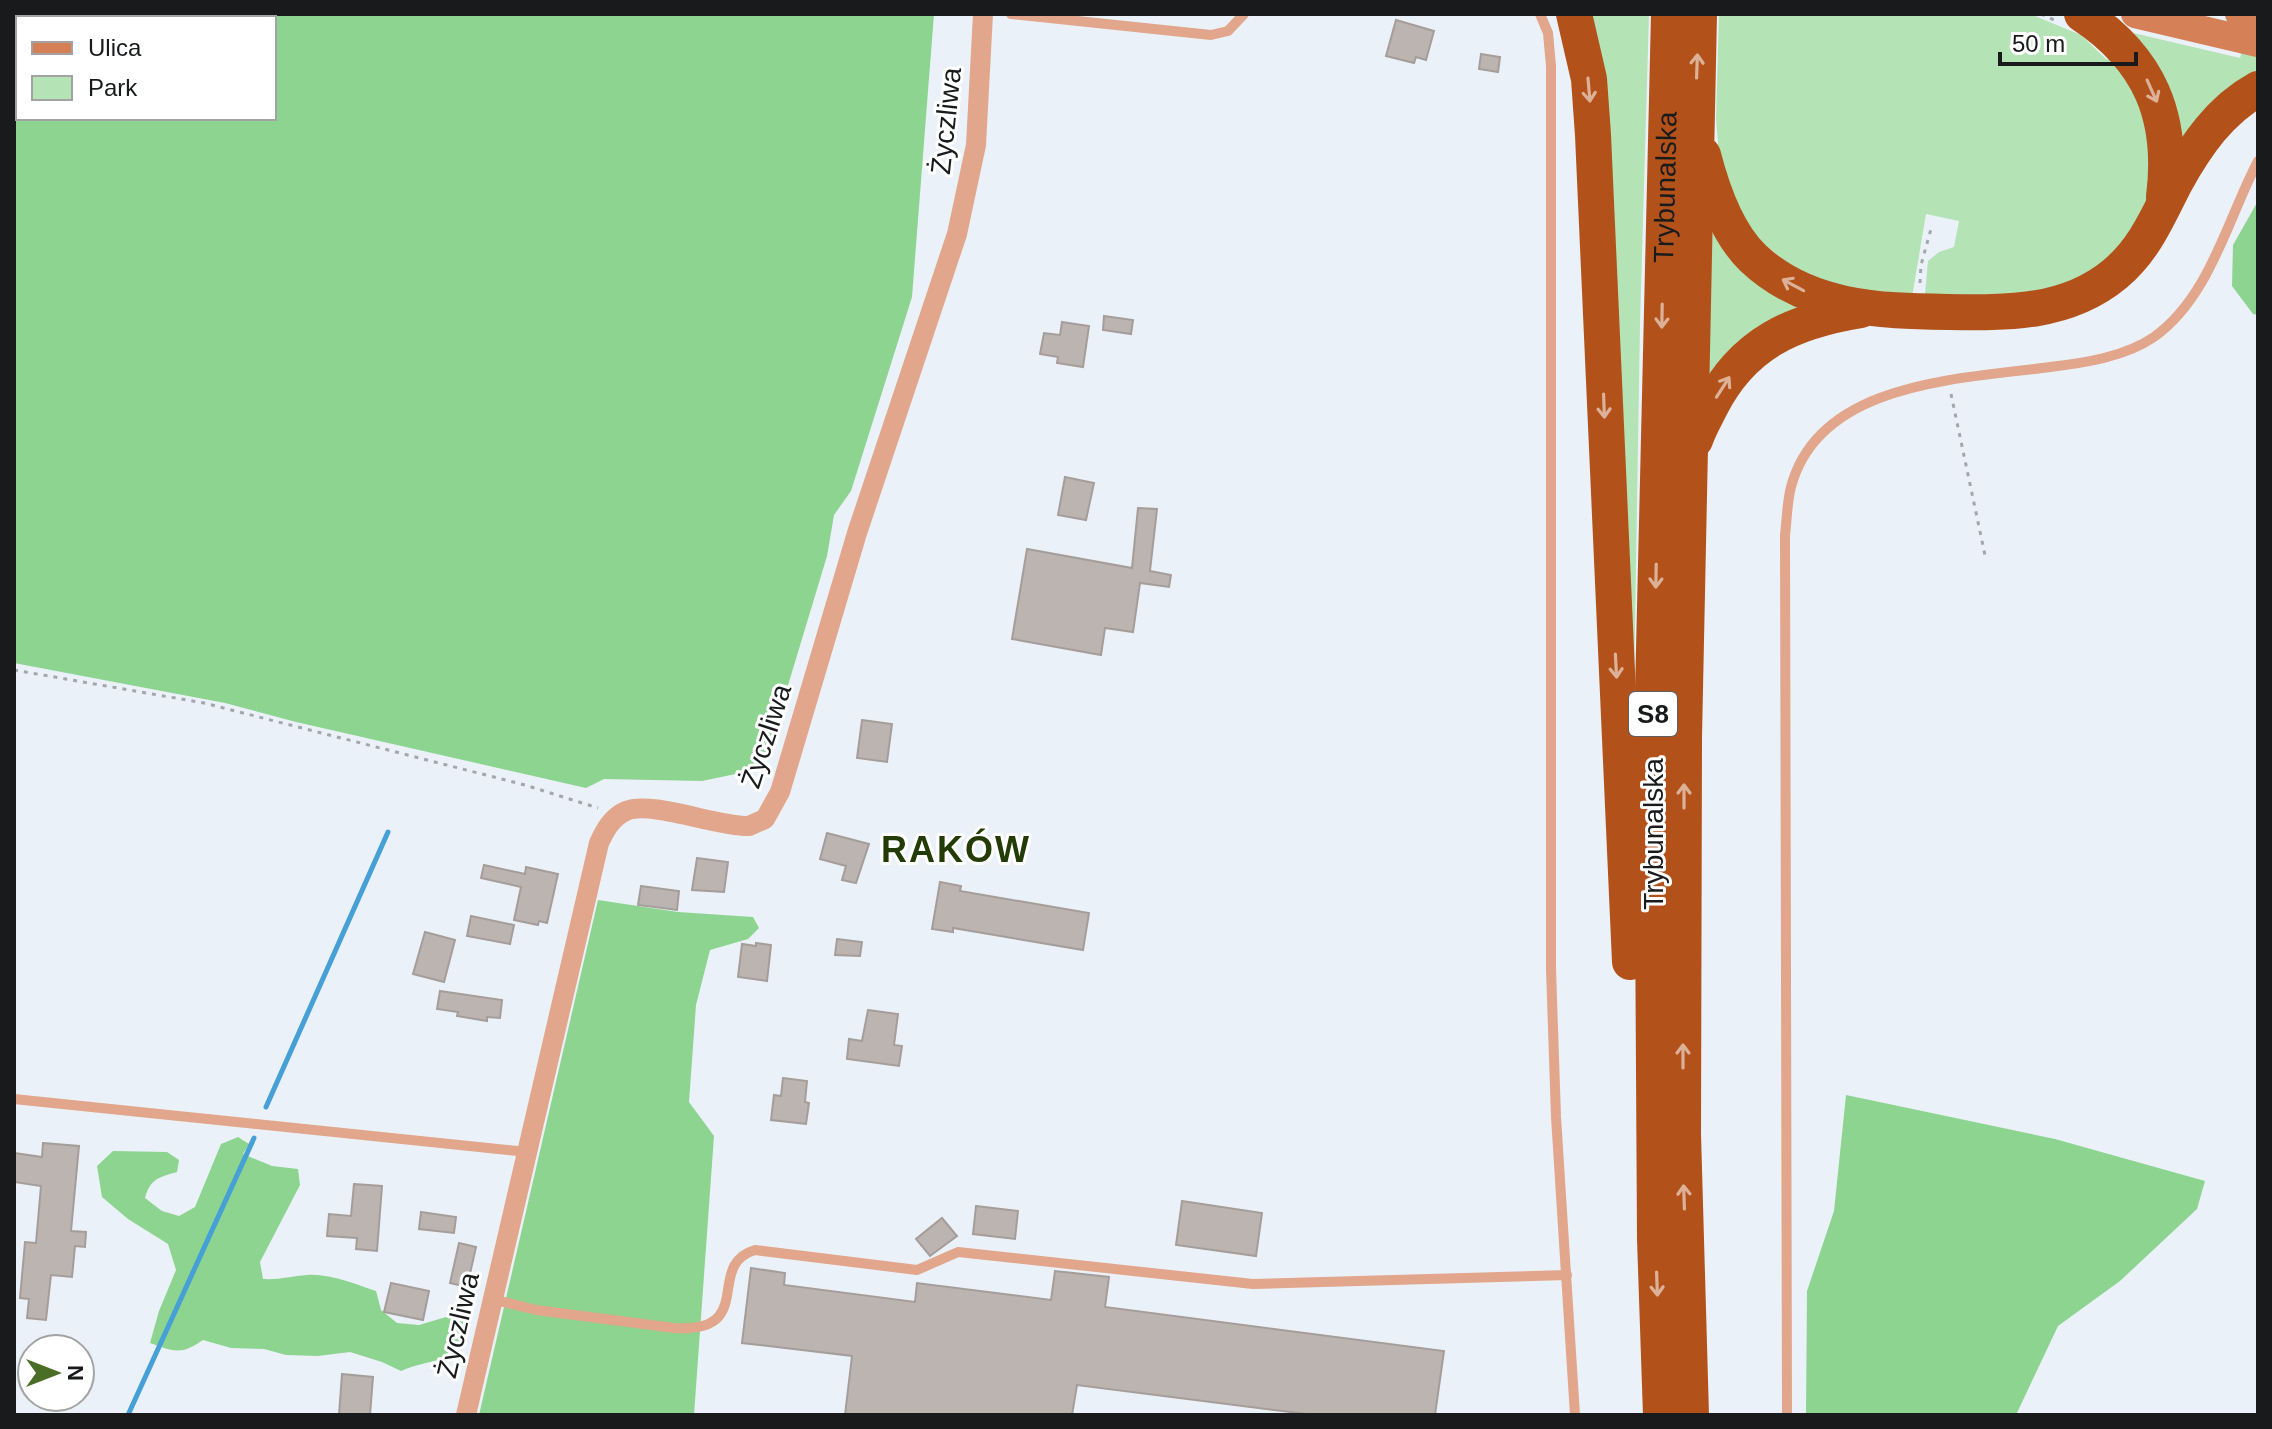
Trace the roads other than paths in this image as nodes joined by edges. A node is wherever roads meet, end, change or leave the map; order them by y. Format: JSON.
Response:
{"nodes":[{"id":1,"x":983,"y":14,"type":"edge"},
{"id":2,"x":1011,"y":14,"type":"edge"},
{"id":3,"x":1244,"y":14,"type":"edge"},
{"id":4,"x":1540,"y":14,"type":"edge"},
{"id":5,"x":1574,"y":14,"type":"edge"},
{"id":6,"x":1669,"y":14,"type":"edge"},
{"id":7,"x":1699,"y":14,"type":"edge"},
{"id":8,"x":2082,"y":14,"type":"edge"},
{"id":9,"x":2135,"y":14,"type":"edge"},
{"id":10,"x":2239,"y":14,"type":"edge"},
{"id":11,"x":2258,"y":21,"type":"edge"},
{"id":12,"x":2258,"y":43,"type":"edge"},
{"id":13,"x":2258,"y":89,"type":"edge"},
{"id":14,"x":1696,"y":119,"type":"junction"},
{"id":15,"x":2258,"y":161,"type":"edge"},
{"id":16,"x":2159,"y":217,"type":"junction"},
{"id":17,"x":1866,"y":310,"type":"junction"},
{"id":18,"x":1690,"y":457,"type":"junction"},
{"id":19,"x":14,"y":1099,"type":"edge"},
{"id":20,"x":527,"y":1152,"type":"junction"},
{"id":21,"x":1655,"y":1239,"type":"junction"},
{"id":22,"x":1567,"y":1275,"type":"junction"},
{"id":23,"x":492,"y":1299,"type":"junction"},
{"id":24,"x":466,"y":1415,"type":"edge"},
{"id":25,"x":1575,"y":1415,"type":"edge"},
{"id":26,"x":1661,"y":1415,"type":"edge"},
{"id":27,"x":1691,"y":1415,"type":"edge"},
{"id":28,"x":1787,"y":1415,"type":"edge"}],
"edges":[{"from":1,"to":20,"type":"street","name":"Życzliwa"},
{"from":2,"to":3,"type":"lane"},
{"from":4,"to":22,"type":"lane"},
{"from":5,"to":21,"type":"highway","one_way":true},
{"from":6,"to":21,"type":"highway","name":"Trybunalska","number":"S8","one_way":true},
{"from":14,"to":7,"type":"highway","number":"S8","one_way":true},
{"from":8,"to":16,"type":"highway","one_way":true},
{"from":9,"to":12,"type":"main road"},
{"from":10,"to":11,"type":"main road"},
{"from":13,"to":16,"type":"highway"},
{"from":17,"to":14,"type":"highway","one_way":true},
{"from":14,"to":18,"type":"highway","number":"S8"},
{"from":15,"to":28,"type":"lane"},
{"from":16,"to":17,"type":"highway"},
{"from":18,"to":17,"type":"highway","one_way":true},
{"from":27,"to":18,"type":"highway","name":"Trybunalska","number":"S8","one_way":true},
{"from":19,"to":20,"type":"lane"},
{"from":20,"to":23,"type":"street","name":"Życzliwa"},
{"from":21,"to":26,"type":"highway","name":"Trybunalska","number":"S8","one_way":true},
{"from":22,"to":23,"type":"lane"},
{"from":22,"to":25,"type":"lane"},
{"from":23,"to":24,"type":"street","name":"Życzliwa"}]}
